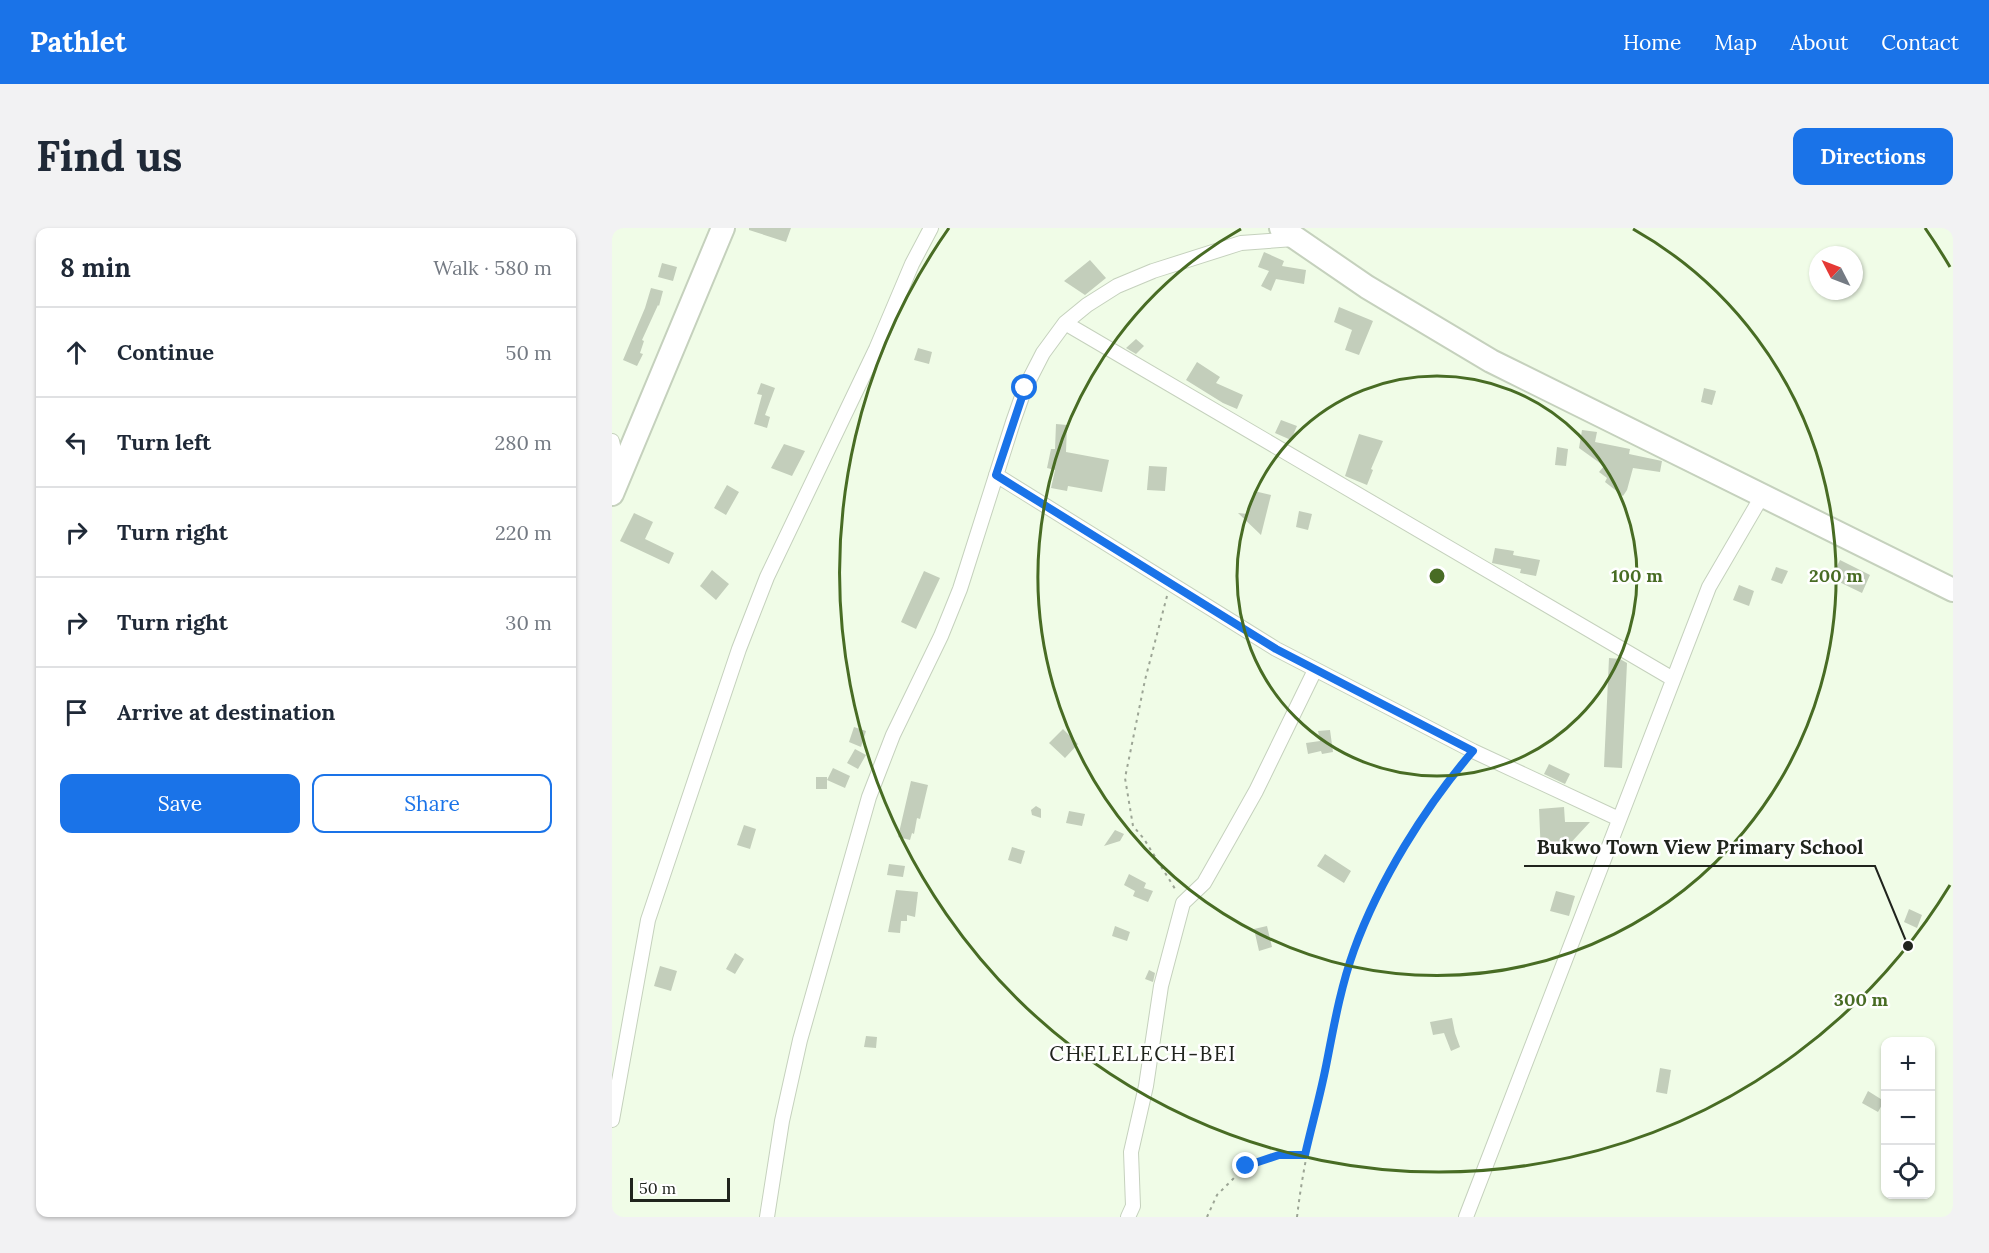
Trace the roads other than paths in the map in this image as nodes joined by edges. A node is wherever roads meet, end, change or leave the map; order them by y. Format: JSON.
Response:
{"nodes":[{"id":1,"x":723,"y":228,"type":"edge"},
{"id":2,"x":931,"y":228,"type":"edge"},
{"id":3,"x":1288,"y":233,"type":"edge"},
{"id":4,"x":1065,"y":323,"type":"junction"},
{"id":5,"x":612,"y":441,"type":"edge"},
{"id":6,"x":996,"y":475,"type":"junction"},
{"id":7,"x":616,"y":486,"type":"edge"},
{"id":8,"x":1762,"y":496,"type":"junction"},
{"id":9,"x":1953,"y":590,"type":"edge"},
{"id":10,"x":1315,"y":670,"type":"junction"},
{"id":11,"x":1673,"y":679,"type":"junction"},
{"id":12,"x":1619,"y":819,"type":"junction"},
{"id":13,"x":619,"y":1042,"type":"edge"},
{"id":14,"x":612,"y":1120,"type":"edge"},
{"id":15,"x":766,"y":1217,"type":"edge"},
{"id":16,"x":1128,"y":1217,"type":"edge"},
{"id":17,"x":1466,"y":1217,"type":"edge"}],
"edges":[{"from":1,"to":7,"type":"main road"},
{"from":2,"to":13,"type":"street"},
{"from":3,"to":4,"type":"street"},
{"from":3,"to":8,"type":"main road"},
{"from":4,"to":6,"type":"street"},
{"from":4,"to":11,"type":"street"},
{"from":5,"to":7,"type":"street"},
{"from":6,"to":10,"type":"street"},
{"from":6,"to":15,"type":"street"},
{"from":8,"to":9,"type":"main road"},
{"from":8,"to":11,"type":"street"},
{"from":10,"to":12,"type":"street"},
{"from":10,"to":16,"type":"street"},
{"from":11,"to":12,"type":"street"},
{"from":12,"to":17,"type":"street"},
{"from":13,"to":14,"type":"street"}]}
